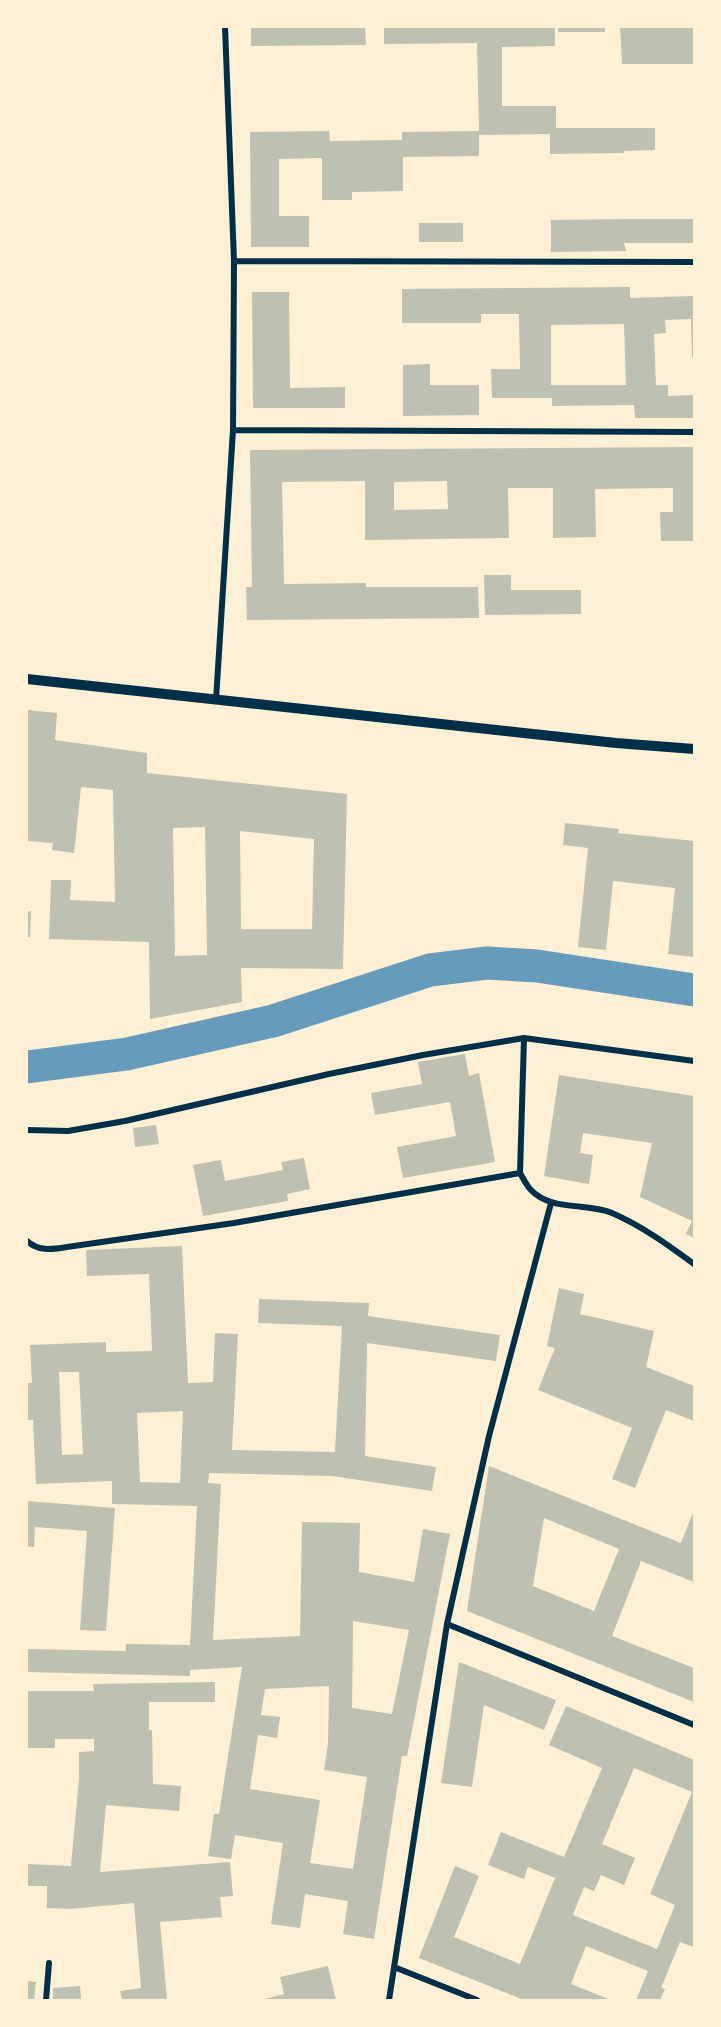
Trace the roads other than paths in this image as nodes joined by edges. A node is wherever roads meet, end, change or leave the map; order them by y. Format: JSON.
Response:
{"nodes":[{"id":1,"x":225,"y":27,"type":"edge"},
{"id":2,"x":234,"y":261,"type":"junction"},
{"id":3,"x":694,"y":262,"type":"edge"},
{"id":4,"x":233,"y":430,"type":"junction"},
{"id":5,"x":694,"y":432,"type":"edge"},
{"id":6,"x":27,"y":680,"type":"edge"},
{"id":7,"x":216,"y":700,"type":"junction"},
{"id":8,"x":694,"y":749,"type":"edge"},
{"id":9,"x":524,"y":1038,"type":"junction"},
{"id":10,"x":694,"y":1061,"type":"edge"},
{"id":11,"x":27,"y":1130,"type":"edge"},
{"id":12,"x":520,"y":1173,"type":"junction"},
{"id":13,"x":551,"y":1203,"type":"junction"},
{"id":14,"x":27,"y":1241,"type":"edge"},
{"id":15,"x":694,"y":1264,"type":"edge"},
{"id":16,"x":447,"y":1624,"type":"junction"},
{"id":17,"x":694,"y":1725,"type":"edge"},
{"id":18,"x":49,"y":1963,"type":"dead end"},
{"id":19,"x":394,"y":1967,"type":"junction"},
{"id":20,"x":46,"y":2000,"type":"edge"},
{"id":21,"x":389,"y":2000,"type":"edge"},
{"id":22,"x":477,"y":2000,"type":"edge"}],
"edges":[{"from":1,"to":2,"type":"street"},
{"from":2,"to":3,"type":"street"},
{"from":2,"to":4,"type":"street"},
{"from":4,"to":5,"type":"street"},
{"from":4,"to":7,"type":"street"},
{"from":6,"to":7,"type":"street"},
{"from":7,"to":8,"type":"street"},
{"from":9,"to":10,"type":"street"},
{"from":9,"to":11,"type":"street"},
{"from":9,"to":12,"type":"street"},
{"from":12,"to":13,"type":"street"},
{"from":12,"to":14,"type":"street"},
{"from":13,"to":15,"type":"street"},
{"from":13,"to":16,"type":"street"},
{"from":16,"to":17,"type":"street"},
{"from":16,"to":19,"type":"street"},
{"from":18,"to":20,"type":"street"},
{"from":19,"to":21,"type":"street"},
{"from":19,"to":22,"type":"street"}]}
